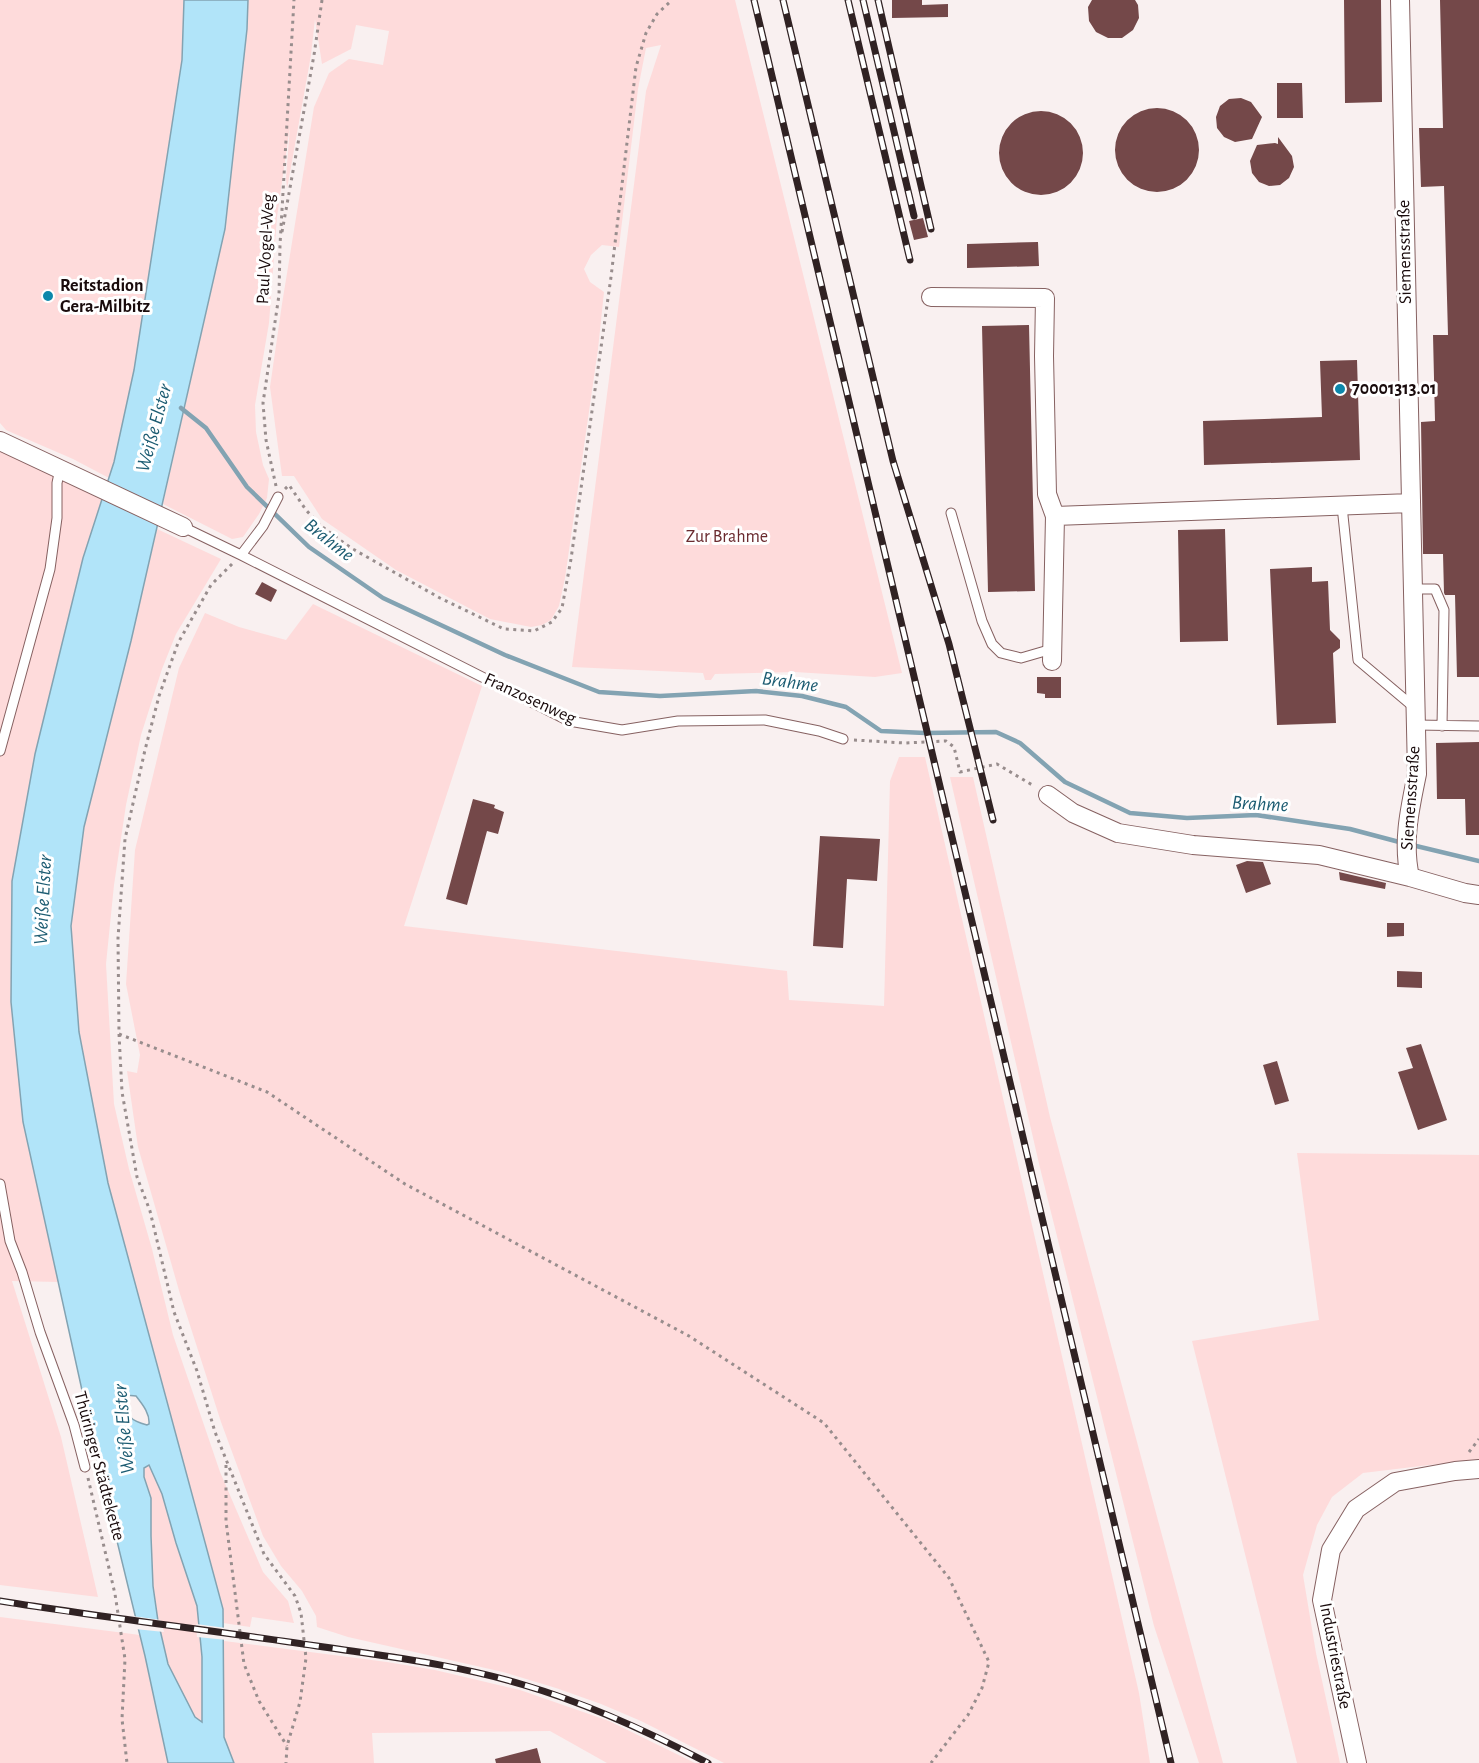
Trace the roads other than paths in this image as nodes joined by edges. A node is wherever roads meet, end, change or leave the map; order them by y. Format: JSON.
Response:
{"nodes":[{"id":1,"x":1400,"y":0,"type":"edge"},
{"id":2,"x":931,"y":297,"type":"dead end"},
{"id":3,"x":0,"y":441,"type":"edge"},
{"id":4,"x":60,"y":469,"type":"junction"},
{"id":5,"x":278,"y":496,"type":"road end"},
{"id":6,"x":1411,"y":503,"type":"junction"},
{"id":7,"x":1342,"y":506,"type":"junction"},
{"id":8,"x":951,"y":513,"type":"dead end"},
{"id":9,"x":1055,"y":516,"type":"junction"},
{"id":10,"x":183,"y":527,"type":"joint"},
{"id":11,"x":242,"y":555,"type":"junction"},
{"id":12,"x":1413,"y":589,"type":"junction"},
{"id":13,"x":1052,"y":655,"type":"joint"},
{"id":14,"x":1415,"y":717,"type":"junction"},
{"id":15,"x":1442,"y":726,"type":"junction"},
{"id":16,"x":1479,"y":726,"type":"edge"},
{"id":17,"x":843,"y":739,"type":"road end"},
{"id":18,"x":0,"y":751,"type":"edge"},
{"id":19,"x":1048,"y":795,"type":"road end"},
{"id":20,"x":1408,"y":871,"type":"junction"},
{"id":21,"x":1479,"y":895,"type":"edge"},
{"id":22,"x":0,"y":1184,"type":"edge"},
{"id":23,"x":85,"y":1467,"type":"road end"},
{"id":24,"x":1479,"y":1469,"type":"edge"},
{"id":25,"x":1357,"y":1763,"type":"edge"}],
"edges":[{"from":1,"to":6,"type":"street","name":"Siemensstraße"},
{"from":2,"to":9,"type":"street"},
{"from":3,"to":4,"type":"street"},
{"from":4,"to":10,"type":"street"},
{"from":4,"to":18,"type":"lane"},
{"from":5,"to":11,"type":"lane"},
{"from":6,"to":7,"type":"street"},
{"from":6,"to":12,"type":"street","name":"Siemensstraße"},
{"from":7,"to":9,"type":"street"},
{"from":7,"to":14,"type":"lane"},
{"from":8,"to":13,"type":"lane"},
{"from":9,"to":13,"type":"street"},
{"from":10,"to":11,"type":"lane","name":"Franzosenweg"},
{"from":11,"to":17,"type":"lane","name":"Franzosenweg"},
{"from":12,"to":14,"type":"street","name":"Siemensstraße"},
{"from":12,"to":15,"type":"lane"},
{"from":14,"to":15,"type":"lane"},
{"from":14,"to":20,"type":"street","name":"Siemensstraße"},
{"from":15,"to":16,"type":"lane"},
{"from":19,"to":20,"type":"street"},
{"from":20,"to":21,"type":"street"},
{"from":22,"to":23,"type":"lane","name":"Thüringer Städtekette"},
{"from":24,"to":25,"type":"street","name":"Industriestraße"}]}
